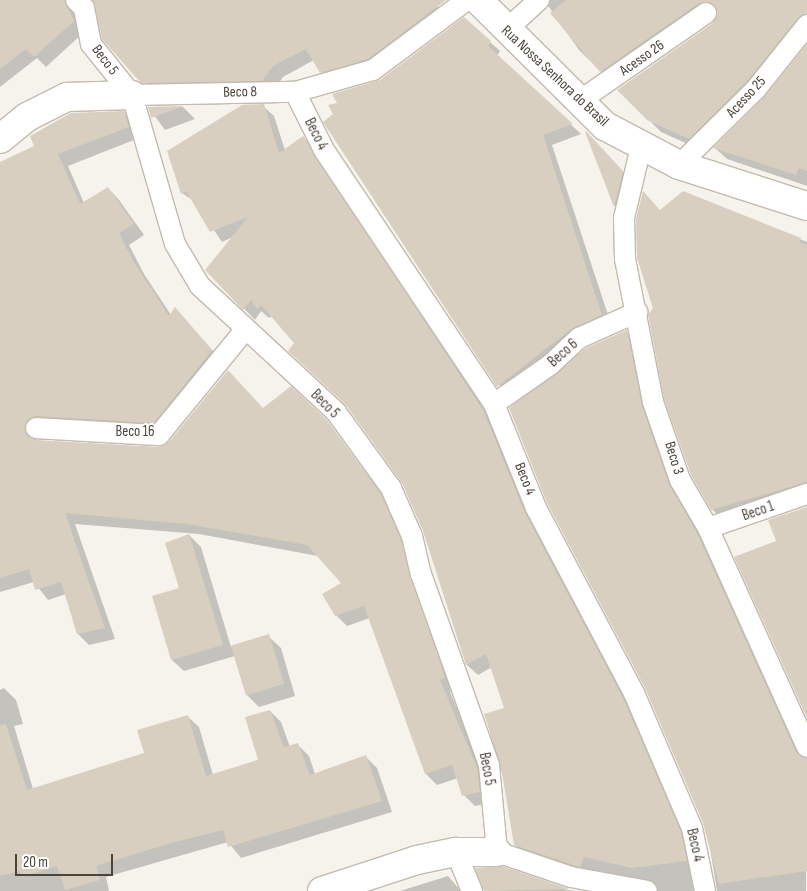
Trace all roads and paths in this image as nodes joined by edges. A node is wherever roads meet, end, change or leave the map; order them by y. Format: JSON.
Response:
{"nodes":[{"id":1,"x":76,"y":0,"type":"edge"},
{"id":2,"x":467,"y":0,"type":"edge"},
{"id":3,"x":478,"y":0,"type":"edge"},
{"id":4,"x":539,"y":0,"type":"edge"},
{"id":5,"x":706,"y":13,"type":"dead end"},
{"id":6,"x":807,"y":25,"type":"edge"},
{"id":7,"x":505,"y":31,"type":"junction"},
{"id":8,"x":295,"y":92,"type":"junction"},
{"id":9,"x":132,"y":95,"type":"junction"},
{"id":10,"x":578,"y":102,"type":"junction"},
{"id":11,"x":0,"y":138,"type":"edge"},
{"id":12,"x":641,"y":147,"type":"junction"},
{"id":13,"x":679,"y":165,"type":"junction"},
{"id":14,"x":807,"y":206,"type":"edge"},
{"id":15,"x":637,"y":312,"type":"junction"},
{"id":16,"x":245,"y":330,"type":"junction"},
{"id":17,"x":494,"y":404,"type":"junction"},
{"id":18,"x":36,"y":428,"type":"dead end"},
{"id":19,"x":807,"y":494,"type":"edge"},
{"id":20,"x":708,"y":528,"type":"junction"},
{"id":21,"x":807,"y":747,"type":"edge"},
{"id":22,"x":456,"y":852,"type":"junction"},
{"id":23,"x":497,"y":852,"type":"junction"},
{"id":24,"x":322,"y":891,"type":"edge"},
{"id":25,"x":472,"y":891,"type":"edge"},
{"id":26,"x":647,"y":891,"type":"edge"},
{"id":27,"x":705,"y":891,"type":"edge"}],
"edges":[{"from":1,"to":9,"type":"lane","name":"Beco 5"},
{"from":2,"to":8,"type":"lane","name":"Beco 8"},
{"from":3,"to":7,"type":"street","name":"Rua Nossa Senhora do Brasil"},
{"from":4,"to":7,"type":"lane"},
{"from":5,"to":10,"type":"lane","name":"Acesso 26"},
{"from":6,"to":13,"type":"lane","name":"Acesso 25"},
{"from":7,"to":10,"type":"street","name":"Rua Nossa Senhora do Brasil"},
{"from":8,"to":9,"type":"lane","name":"Beco 8"},
{"from":8,"to":17,"type":"lane","name":"Beco 4"},
{"from":9,"to":11,"type":"street","name":"Beco 8"},
{"from":9,"to":16,"type":"lane","name":"Beco 5"},
{"from":10,"to":12,"type":"street","name":"Rua Nossa Senhora do Brasil"},
{"from":12,"to":13,"type":"street","name":"Rua Nossa Senhora do Brasil"},
{"from":12,"to":15,"type":"lane","name":"Beco 3"},
{"from":13,"to":14,"type":"street","name":"Rua Nossa Senhora do Brasil"},
{"from":15,"to":17,"type":"lane","name":"Beco 6"},
{"from":15,"to":20,"type":"lane","name":"Beco 3"},
{"from":16,"to":18,"type":"lane","name":"Beco 16"},
{"from":16,"to":23,"type":"lane","name":"Beco 5"},
{"from":17,"to":27,"type":"lane","name":"Beco 4"},
{"from":19,"to":20,"type":"lane","name":"Beco 1"},
{"from":20,"to":21,"type":"lane","name":"Beco 3"},
{"from":22,"to":23,"type":"street"},
{"from":22,"to":24,"type":"street"},
{"from":22,"to":25,"type":"lane"},
{"from":23,"to":26,"type":"lane"}]}
